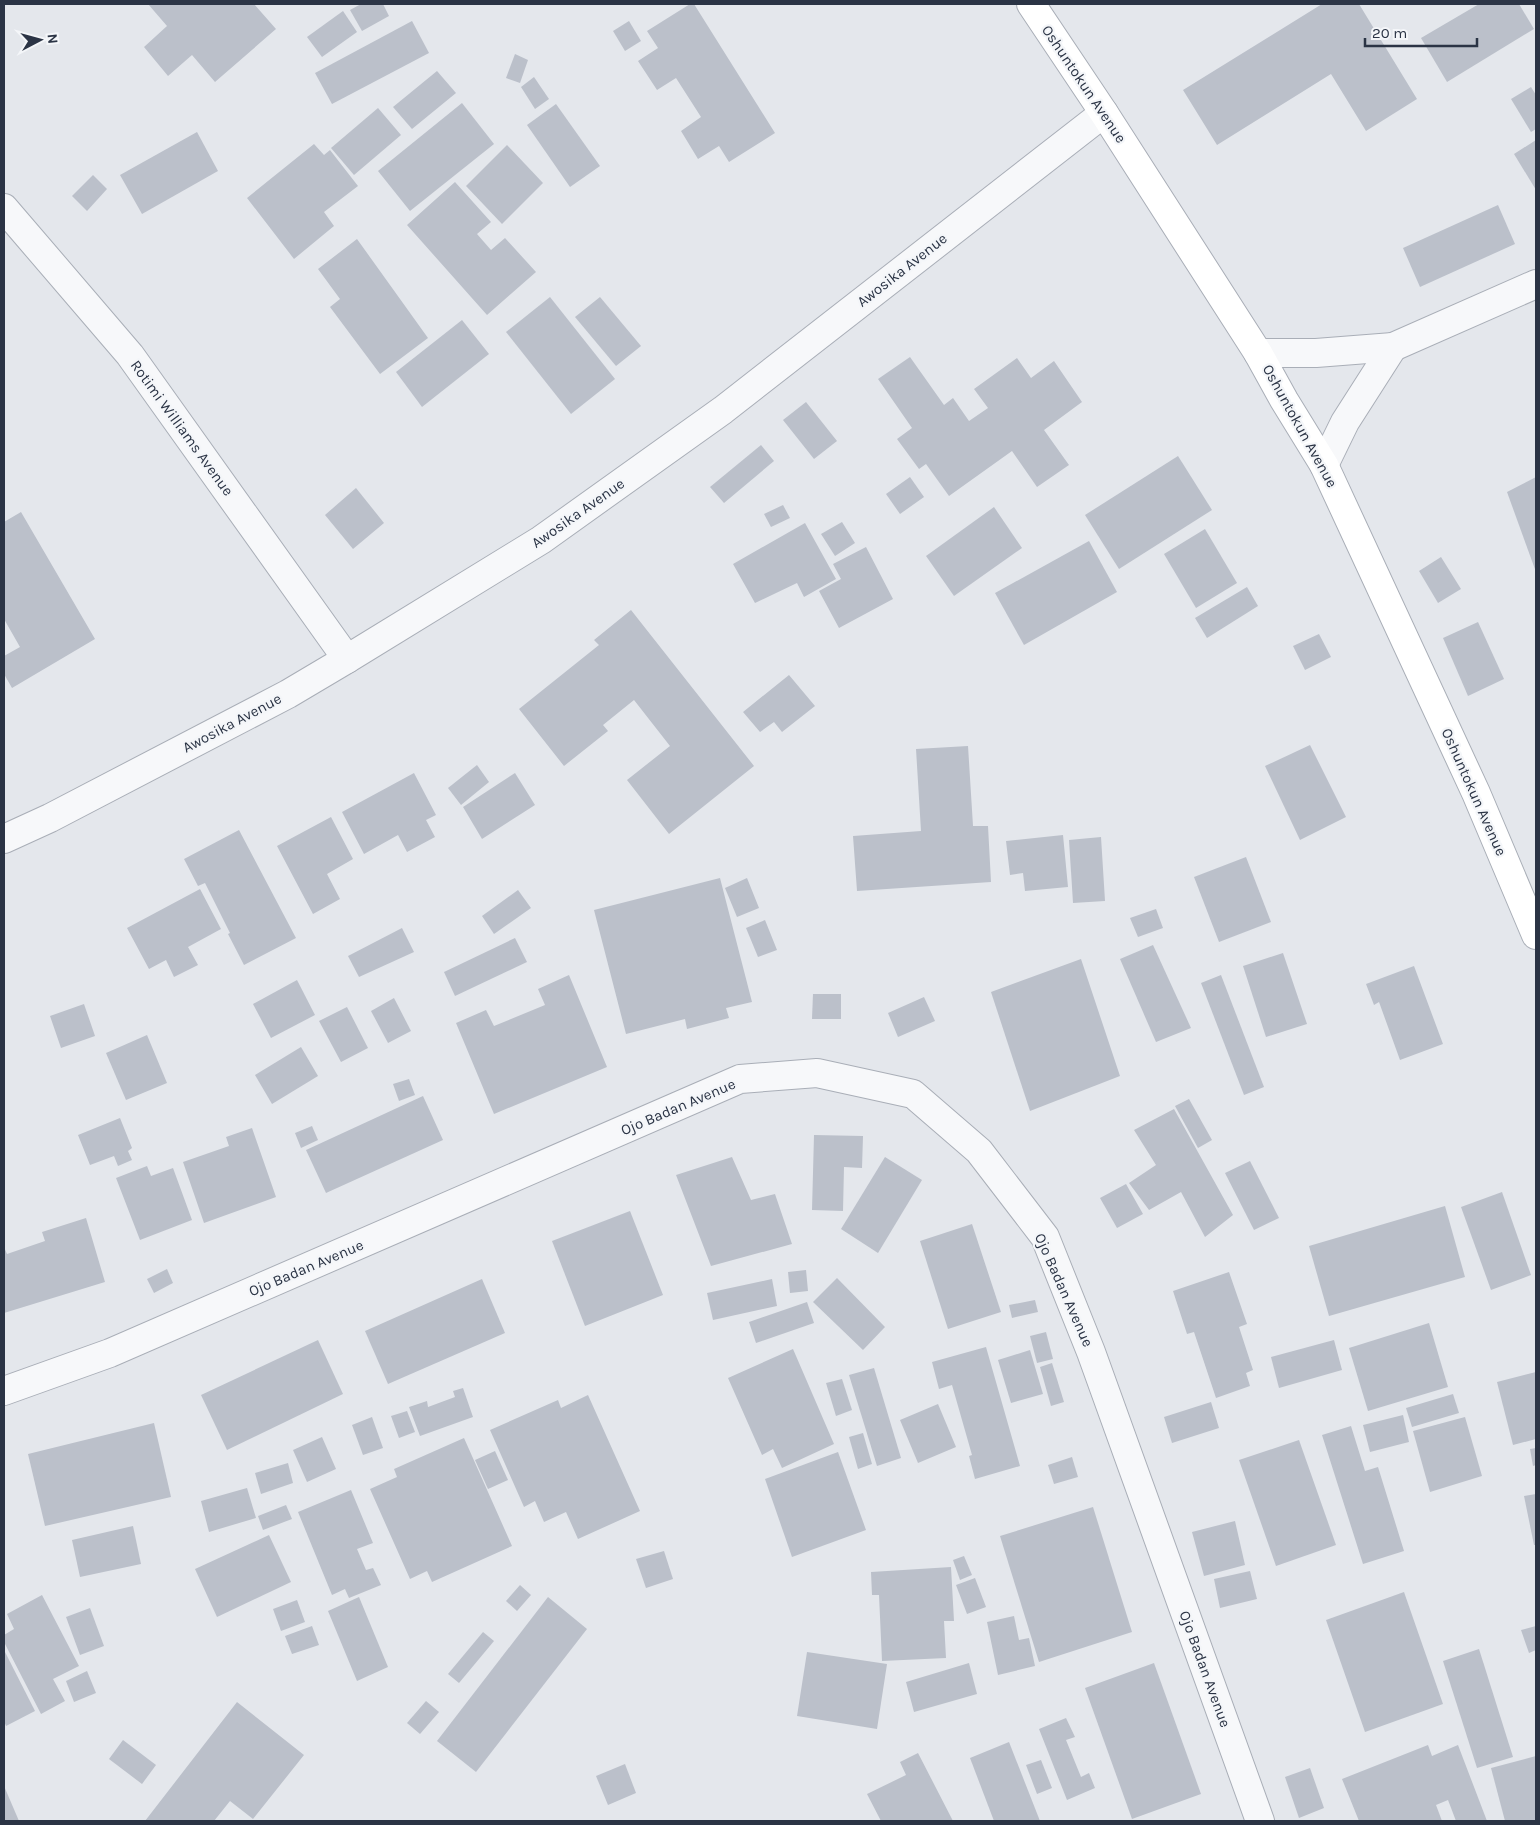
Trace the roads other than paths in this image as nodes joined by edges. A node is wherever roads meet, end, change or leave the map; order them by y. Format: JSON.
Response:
{"nodes":[{"id":1,"x":1031,"y":4,"type":"edge"},
{"id":2,"x":1104,"y":113,"type":"junction"},
{"id":3,"x":4,"y":208,"type":"edge"},
{"id":4,"x":1536,"y":284,"type":"edge"},
{"id":5,"x":1393,"y":346,"type":"junction"},
{"id":6,"x":1258,"y":352,"type":"junction"},
{"id":7,"x":1324,"y":465,"type":"junction"},
{"id":8,"x":347,"y":659,"type":"junction"},
{"id":9,"x":4,"y":839,"type":"edge"},
{"id":10,"x":1536,"y":935,"type":"edge"},
{"id":11,"x":4,"y":1391,"type":"edge"},
{"id":12,"x":1260,"y":1821,"type":"edge"}],
"edges":[{"from":1,"to":2,"type":"main road","name":"Oshuntokun Avenue"},
{"from":2,"to":6,"type":"main road","name":"Oshuntokun Avenue"},
{"from":2,"to":8,"type":"street","name":"Awosika Avenue"},
{"from":3,"to":8,"type":"street","name":"Rotimi Williams Avenue"},
{"from":4,"to":5,"type":"street"},
{"from":5,"to":6,"type":"street"},
{"from":5,"to":7,"type":"street"},
{"from":6,"to":7,"type":"main road","name":"Oshuntokun Avenue"},
{"from":7,"to":10,"type":"main road","name":"Oshuntokun Avenue"},
{"from":8,"to":9,"type":"street","name":"Awosika Avenue"},
{"from":11,"to":12,"type":"street","name":"Ojo Badan Avenue"}]}
